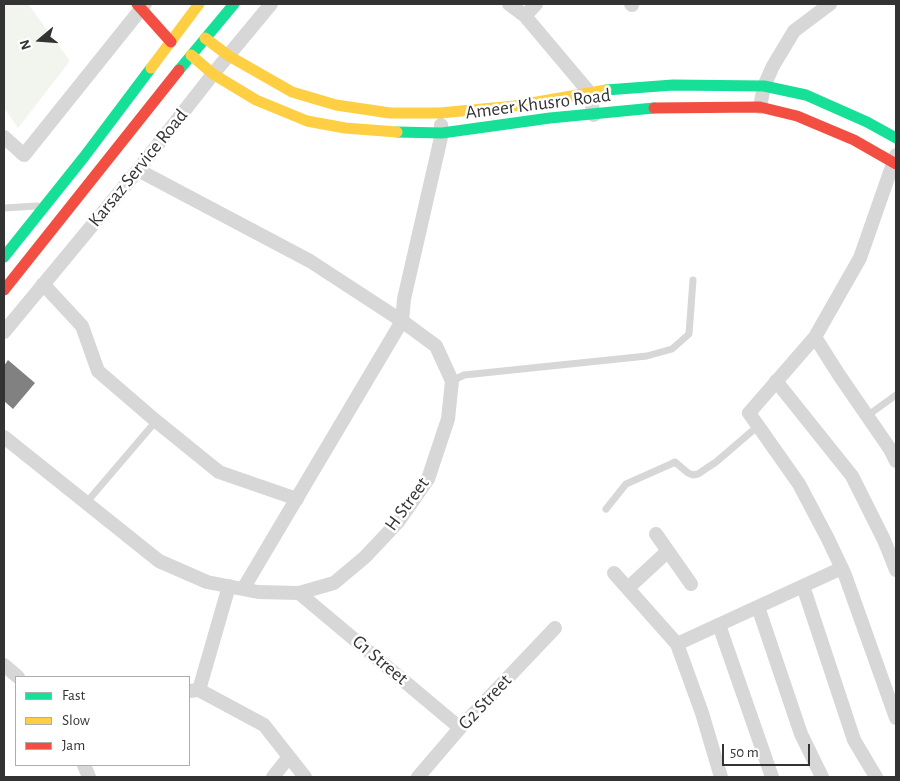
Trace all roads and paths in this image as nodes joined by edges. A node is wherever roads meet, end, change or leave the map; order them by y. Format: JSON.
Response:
{"nodes":[{"id":1,"x":199,"y":4,"type":"edge"},
{"id":2,"x":234,"y":4,"type":"edge"},
{"id":3,"x":271,"y":4,"type":"edge"},
{"id":4,"x":509,"y":4,"type":"edge"},
{"id":5,"x":536,"y":4,"type":"edge"},
{"id":6,"x":830,"y":4,"type":"edge"},
{"id":7,"x":141,"y":5,"type":"edge"},
{"id":8,"x":525,"y":16,"type":"junction"},
{"id":9,"x":205,"y":38,"type":"junction"},
{"id":10,"x":171,"y":42,"type":"junction"},
{"id":11,"x":191,"y":55,"type":"junction"},
{"id":12,"x":229,"y":56,"type":"junction"},
{"id":13,"x":213,"y":74,"type":"junction"},
{"id":14,"x":764,"y":86,"type":"junction"},
{"id":15,"x":589,"y":92,"type":"junction"},
{"id":16,"x":760,"y":107,"type":"junction"},
{"id":17,"x":440,"y":113,"type":"junction"},
{"id":18,"x":594,"y":115,"type":"junction"},
{"id":19,"x":442,"y":133,"type":"junction"},
{"id":20,"x":4,"y":137,"type":"edge"},
{"id":21,"x":896,"y":138,"type":"edge"},
{"id":22,"x":895,"y":160,"type":"edge"},
{"id":23,"x":138,"y":170,"type":"junction"},
{"id":24,"x":45,"y":206,"type":"junction"},
{"id":25,"x":4,"y":208,"type":"edge"},
{"id":26,"x":4,"y":257,"type":"edge"},
{"id":27,"x":693,"y":280,"type":"dead end"},
{"id":28,"x":42,"y":284,"type":"junction"},
{"id":29,"x":4,"y":290,"type":"edge"},
{"id":30,"x":402,"y":320,"type":"junction"},
{"id":31,"x":4,"y":332,"type":"edge"},
{"id":32,"x":815,"y":337,"type":"junction"},
{"id":33,"x":452,"y":381,"type":"junction"},
{"id":34,"x":776,"y":382,"type":"junction"},
{"id":35,"x":896,"y":395,"type":"edge"},
{"id":36,"x":867,"y":416,"type":"junction"},
{"id":37,"x":156,"y":421,"type":"junction"},
{"id":38,"x":758,"y":426,"type":"junction"},
{"id":39,"x":4,"y":436,"type":"edge"},
{"id":40,"x":896,"y":461,"type":"edge"},
{"id":41,"x":296,"y":499,"type":"junction"},
{"id":42,"x":86,"y":503,"type":"junction"},
{"id":43,"x":606,"y":509,"type":"dead end"},
{"id":44,"x":656,"y":534,"type":"dead end"},
{"id":45,"x":668,"y":551,"type":"junction"},
{"id":46,"x":842,"y":568,"type":"junction"},
{"id":47,"x":896,"y":570,"type":"edge"},
{"id":48,"x":614,"y":573,"type":"dead end"},
{"id":49,"x":691,"y":584,"type":"dead end"},
{"id":50,"x":229,"y":586,"type":"junction"},
{"id":51,"x":803,"y":586,"type":"junction"},
{"id":52,"x":628,"y":588,"type":"junction"},
{"id":53,"x":243,"y":589,"type":"junction"},
{"id":54,"x":299,"y":593,"type":"junction"},
{"id":55,"x":758,"y":607,"type":"junction"},
{"id":56,"x":718,"y":625,"type":"junction"},
{"id":57,"x":555,"y":628,"type":"dead end"},
{"id":58,"x":677,"y":644,"type":"junction"},
{"id":59,"x":4,"y":665,"type":"edge"},
{"id":60,"x":17,"y":676,"type":"edge"},
{"id":61,"x":194,"y":691,"type":"edge"},
{"id":62,"x":892,"y":692,"type":"edge"},
{"id":63,"x":896,"y":718,"type":"edge"},
{"id":64,"x":460,"y":728,"type":"junction"},
{"id":65,"x":288,"y":758,"type":"junction"},
{"id":66,"x":273,"y":777,"type":"edge"},
{"id":67,"x":304,"y":777,"type":"edge"},
{"id":68,"x":418,"y":777,"type":"edge"},
{"id":69,"x":721,"y":777,"type":"edge"},
{"id":70,"x":772,"y":777,"type":"edge"},
{"id":71,"x":822,"y":777,"type":"edge"},
{"id":72,"x":876,"y":777,"type":"edge"}],
"edges":[{"from":1,"to":10,"type":"main road"},
{"from":2,"to":9,"type":"main road"},
{"from":3,"to":12,"type":"street","name":"Karsaz Service Road"},
{"from":4,"to":8,"type":"street"},
{"from":5,"to":8,"type":"street"},
{"from":6,"to":14,"type":"street"},
{"from":7,"to":10,"type":"main road"},
{"from":7,"to":20,"type":"street"},
{"from":8,"to":15,"type":"street"},
{"from":9,"to":11,"type":"main road"},
{"from":9,"to":12,"type":"main road","name":"Ameer Khusro Road"},
{"from":10,"to":24,"type":"main road"},
{"from":11,"to":13,"type":"main road","name":"Ameer Khusro Road"},
{"from":11,"to":29,"type":"main road"},
{"from":12,"to":13,"type":"street","name":"Karsaz Service Road"},
{"from":12,"to":17,"type":"main road","name":"Ameer Khusro Road"},
{"from":13,"to":19,"type":"main road","name":"Ameer Khusro Road"},
{"from":13,"to":23,"type":"street","name":"Karsaz Service Road"},
{"from":14,"to":15,"type":"main road","name":"Ameer Khusro Road"},
{"from":14,"to":16,"type":"street"},
{"from":14,"to":21,"type":"main road","name":"Ameer Khusro Road"},
{"from":15,"to":17,"type":"main road","name":"Ameer Khusro Road"},
{"from":15,"to":18,"type":"street"},
{"from":16,"to":18,"type":"main road","name":"Ameer Khusro Road"},
{"from":16,"to":22,"type":"main road","name":"Ameer Khusro Road"},
{"from":17,"to":19,"type":"street"},
{"from":18,"to":19,"type":"main road","name":"Ameer Khusro Road"},
{"from":19,"to":30,"type":"street"},
{"from":22,"to":32,"type":"street"},
{"from":23,"to":28,"type":"street","name":"Karsaz Service Road"},
{"from":23,"to":30,"type":"street"},
{"from":24,"to":25,"type":"lane"},
{"from":24,"to":26,"type":"main road"},
{"from":27,"to":33,"type":"lane"},
{"from":28,"to":31,"type":"street","name":"Karsaz Service Road"},
{"from":28,"to":37,"type":"street"},
{"from":30,"to":33,"type":"street"},
{"from":30,"to":41,"type":"street"},
{"from":32,"to":34,"type":"street"},
{"from":32,"to":36,"type":"street"},
{"from":33,"to":54,"type":"street","name":"H Street"},
{"from":34,"to":38,"type":"street"},
{"from":34,"to":47,"type":"street"},
{"from":35,"to":36,"type":"lane"},
{"from":36,"to":40,"type":"street"},
{"from":37,"to":41,"type":"street"},
{"from":37,"to":42,"type":"lane"},
{"from":38,"to":43,"type":"lane"},
{"from":38,"to":46,"type":"street"},
{"from":39,"to":42,"type":"street","name":"H Street"},
{"from":41,"to":53,"type":"street"},
{"from":42,"to":50,"type":"street","name":"H Street"},
{"from":44,"to":45,"type":"street"},
{"from":45,"to":49,"type":"street"},
{"from":45,"to":52,"type":"street"},
{"from":46,"to":51,"type":"street"},
{"from":46,"to":62,"type":"street"},
{"from":48,"to":52,"type":"street"},
{"from":50,"to":53,"type":"street","name":"H Street"},
{"from":50,"to":61,"type":"street"},
{"from":51,"to":55,"type":"street"},
{"from":51,"to":72,"type":"street"},
{"from":52,"to":58,"type":"street"},
{"from":53,"to":54,"type":"street","name":"H Street"},
{"from":54,"to":64,"type":"street","name":"G1 Street"},
{"from":55,"to":56,"type":"street"},
{"from":55,"to":71,"type":"street"},
{"from":56,"to":58,"type":"street"},
{"from":56,"to":70,"type":"street"},
{"from":57,"to":64,"type":"street","name":"G2 Street"},
{"from":58,"to":69,"type":"street"},
{"from":59,"to":60,"type":"street"},
{"from":61,"to":65,"type":"street"},
{"from":62,"to":63,"type":"street"},
{"from":64,"to":68,"type":"street","name":"G2 Street"},
{"from":65,"to":66,"type":"street"},
{"from":65,"to":67,"type":"street"}]}
